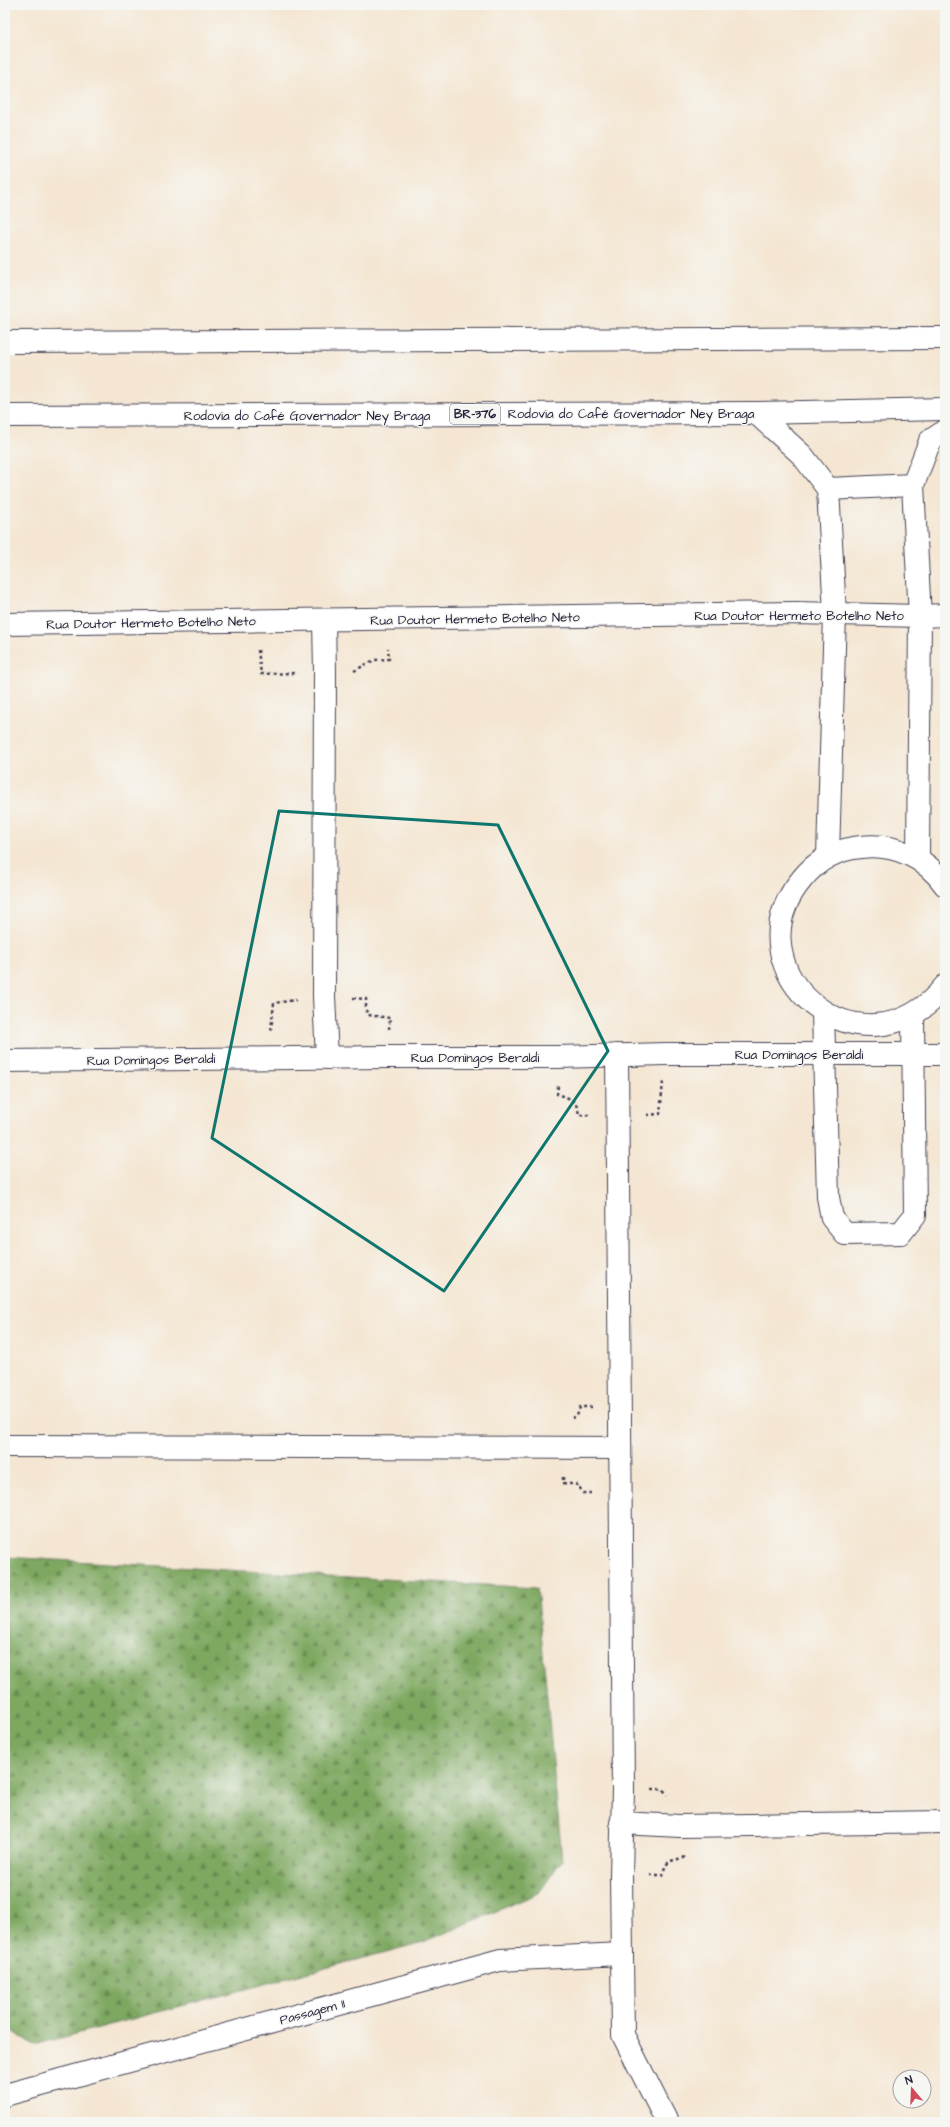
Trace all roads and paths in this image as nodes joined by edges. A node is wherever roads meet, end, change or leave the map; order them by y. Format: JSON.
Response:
{"nodes":[{"id":1,"x":945,"y":338,"type":"edge"},
{"id":2,"x":5,"y":342,"type":"edge"},
{"id":3,"x":945,"y":409,"type":"edge"},
{"id":4,"x":756,"y":413,"type":"junction"},
{"id":5,"x":5,"y":416,"type":"edge"},
{"id":6,"x":945,"y":431,"type":"edge"},
{"id":7,"x":913,"y":485,"type":"junction"},
{"id":8,"x":828,"y":489,"type":"junction"},
{"id":9,"x":835,"y":613,"type":"junction"},
{"id":10,"x":945,"y":614,"type":"edge"},
{"id":11,"x":920,"y":616,"type":"junction"},
{"id":12,"x":324,"y":620,"type":"junction"},
{"id":13,"x":5,"y":624,"type":"edge"},
{"id":14,"x":828,"y":856,"type":"junction"},
{"id":15,"x":918,"y":858,"type":"junction"},
{"id":16,"x":945,"y":885,"type":"edge"},
{"id":17,"x":945,"y":986,"type":"edge"},
{"id":18,"x":324,"y":996,"type":"junction"},
{"id":19,"x":823,"y":1012,"type":"junction"},
{"id":20,"x":913,"y":1015,"type":"junction"},
{"id":21,"x":824,"y":1054,"type":"junction"},
{"id":22,"x":914,"y":1054,"type":"junction"},
{"id":23,"x":945,"y":1054,"type":"edge"},
{"id":24,"x":617,"y":1055,"type":"junction"},
{"id":25,"x":387,"y":1057,"type":"junction"},
{"id":26,"x":268,"y":1058,"type":"junction"},
{"id":27,"x":327,"y":1058,"type":"junction"},
{"id":28,"x":5,"y":1061,"type":"edge"},
{"id":29,"x":5,"y":1446,"type":"edge"},
{"id":30,"x":619,"y":1448,"type":"junction"},
{"id":31,"x":945,"y":1822,"type":"edge"},
{"id":32,"x":621,"y":1823,"type":"junction"},
{"id":33,"x":622,"y":1954,"type":"junction"},
{"id":34,"x":5,"y":2095,"type":"edge"},
{"id":35,"x":667,"y":2122,"type":"edge"}],
"edges":[{"from":1,"to":2,"type":"main road"},
{"from":3,"to":4,"type":"main road","name":"Rodovia do Café Governador Ney Braga","number":"BR-376"},
{"from":4,"to":5,"type":"main road","name":"Rodovia do Café Governador Ney Braga","number":"BR-376"},
{"from":4,"to":8,"type":"main road"},
{"from":6,"to":7,"type":"main road"},
{"from":7,"to":8,"type":"main road"},
{"from":7,"to":11,"type":"main road"},
{"from":8,"to":9,"type":"main road"},
{"from":9,"to":11,"type":"main road","name":"Rua Doutor Hermeto Botelho Neto"},
{"from":9,"to":12,"type":"main road","name":"Rua Doutor Hermeto Botelho Neto"},
{"from":9,"to":14,"type":"main road"},
{"from":10,"to":11,"type":"main road","name":"Rua Doutor Hermeto Botelho Neto"},
{"from":11,"to":15,"type":"main road"},
{"from":12,"to":13,"type":"main road","name":"Rua Doutor Hermeto Botelho Neto"},
{"from":12,"to":18,"type":"main road"},
{"from":14,"to":15,"type":"main road"},
{"from":14,"to":19,"type":"main road"},
{"from":15,"to":16,"type":"main road"},
{"from":17,"to":20,"type":"main road"},
{"from":18,"to":25,"type":"path"},
{"from":18,"to":26,"type":"path"},
{"from":18,"to":27,"type":"main road"},
{"from":19,"to":20,"type":"main road"},
{"from":19,"to":21,"type":"main road"},
{"from":20,"to":22,"type":"main road"},
{"from":21,"to":22,"type":"main road","name":"Rua Domingos Beraldi"},
{"from":21,"to":22,"type":"main road"},
{"from":21,"to":24,"type":"main road","name":"Rua Domingos Beraldi"},
{"from":22,"to":23,"type":"main road","name":"Rua Domingos Beraldi"},
{"from":24,"to":25,"type":"main road","name":"Rua Domingos Beraldi"},
{"from":24,"to":30,"type":"main road"},
{"from":25,"to":27,"type":"main road","name":"Rua Domingos Beraldi"},
{"from":26,"to":27,"type":"main road","name":"Rua Domingos Beraldi"},
{"from":26,"to":28,"type":"main road","name":"Rua Domingos Beraldi"},
{"from":29,"to":30,"type":"main road"},
{"from":30,"to":32,"type":"main road"},
{"from":31,"to":32,"type":"main road"},
{"from":32,"to":33,"type":"main road"},
{"from":33,"to":34,"type":"main road","name":"Passagem 11"},
{"from":33,"to":35,"type":"main road"}]}
